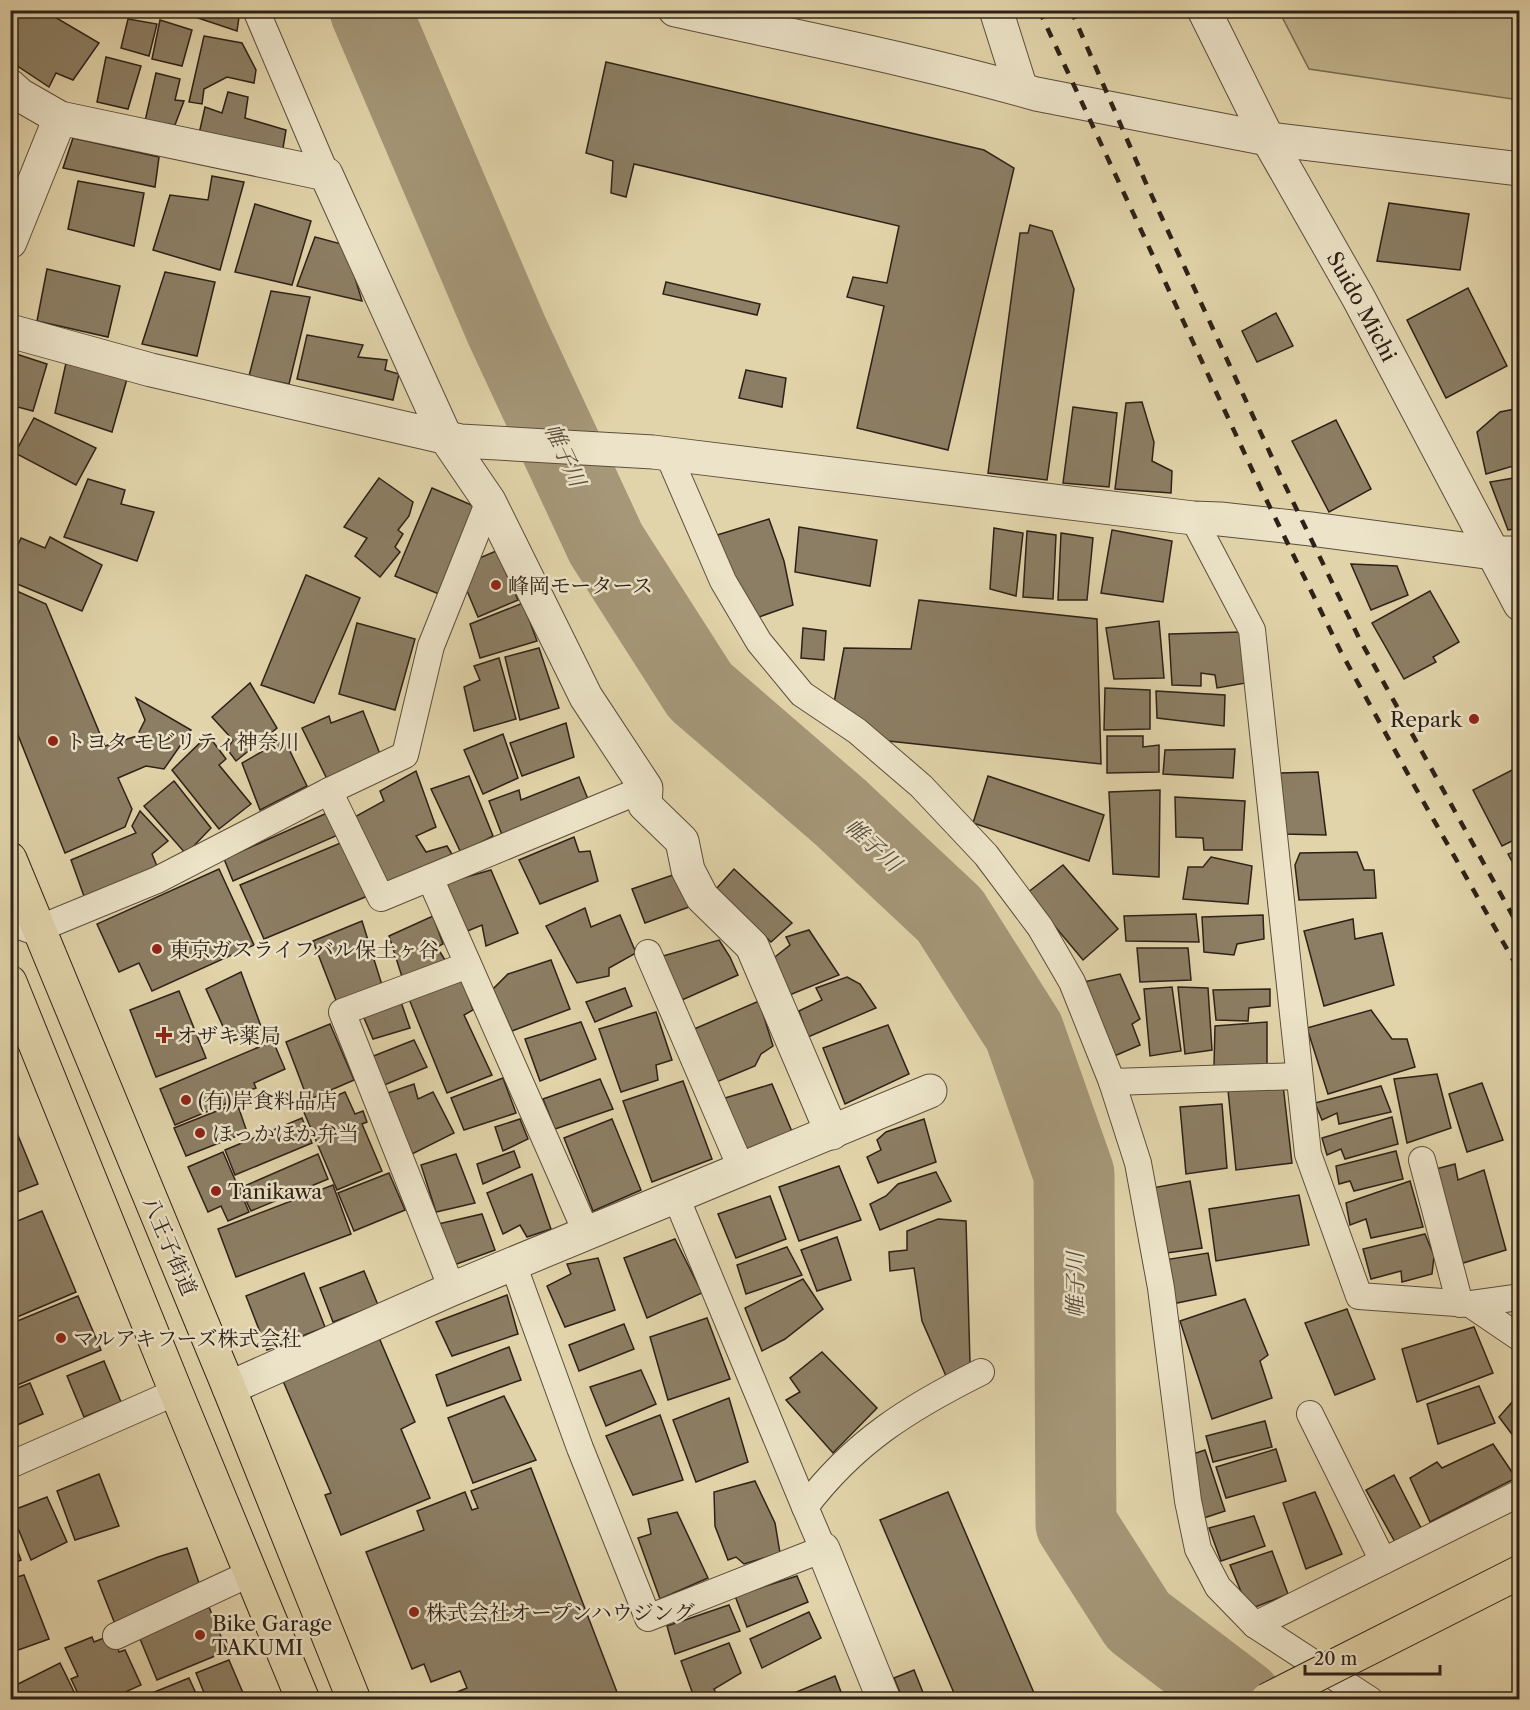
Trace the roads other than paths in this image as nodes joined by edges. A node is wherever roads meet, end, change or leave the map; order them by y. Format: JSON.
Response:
{"nodes":[{"id":1,"x":256,"y":10,"type":"edge"},
{"id":2,"x":675,"y":10,"type":"edge"},
{"id":3,"x":996,"y":10,"type":"edge"},
{"id":4,"x":1204,"y":10,"type":"edge"},
{"id":5,"x":10,"y":86,"type":"edge"},
{"id":6,"x":1021,"y":89,"type":"junction"},
{"id":7,"x":60,"y":118,"type":"junction"},
{"id":8,"x":1268,"y":139,"type":"junction"},
{"id":9,"x":1520,"y":170,"type":"edge"},
{"id":10,"x":326,"y":174,"type":"junction"},
{"id":11,"x":10,"y":242,"type":"edge"},
{"id":12,"x":10,"y":331,"type":"edge"},
{"id":13,"x":453,"y":440,"type":"junction"},
{"id":14,"x":661,"y":453,"type":"junction"},
{"id":15,"x":489,"y":501,"type":"junction"},
{"id":16,"x":1193,"y":518,"type":"junction"},
{"id":17,"x":1506,"y":553,"type":"edge"},
{"id":18,"x":1520,"y":604,"type":"edge"},
{"id":19,"x":646,"y":788,"type":"junction"},
{"id":20,"x":329,"y":791,"type":"junction"},
{"id":21,"x":10,"y":859,"type":"edge"},
{"id":22,"x":430,"y":878,"type":"junction"},
{"id":23,"x":24,"y":924,"type":"edge"},
{"id":24,"x":648,"y":953,"type":"dead end"},
{"id":25,"x":468,"y":965,"type":"junction"},
{"id":26,"x":10,"y":981,"type":"edge"},
{"id":27,"x":1299,"y":1076,"type":"junction"},
{"id":28,"x":1112,"y":1083,"type":"junction"},
{"id":29,"x":930,"y":1091,"type":"dead end"},
{"id":30,"x":832,"y":1133,"type":"junction"},
{"id":31,"x":1422,"y":1160,"type":"dead end"},
{"id":32,"x":742,"y":1170,"type":"junction"},
{"id":33,"x":676,"y":1197,"type":"junction"},
{"id":34,"x":587,"y":1234,"type":"junction"},
{"id":35,"x":513,"y":1264,"type":"junction"},
{"id":36,"x":452,"y":1289,"type":"junction"},
{"id":37,"x":1520,"y":1297,"type":"edge"},
{"id":38,"x":1466,"y":1304,"type":"junction"},
{"id":39,"x":1520,"y":1338,"type":"edge"},
{"id":40,"x":981,"y":1372,"type":"dead end"},
{"id":41,"x":229,"y":1388,"type":"junction"},
{"id":42,"x":176,"y":1392,"type":"junction"},
{"id":43,"x":1310,"y":1414,"type":"dead end"},
{"id":44,"x":10,"y":1465,"type":"edge"},
{"id":45,"x":1520,"y":1493,"type":"edge"},
{"id":46,"x":805,"y":1507,"type":"junction"},
{"id":47,"x":823,"y":1549,"type":"junction"},
{"id":48,"x":1383,"y":1562,"type":"junction"},
{"id":49,"x":1520,"y":1572,"type":"edge"},
{"id":50,"x":251,"y":1573,"type":"junction"},
{"id":51,"x":1255,"y":1625,"type":"junction"},
{"id":52,"x":116,"y":1636,"type":"dead end"},
{"id":53,"x":303,"y":1700,"type":"edge"},
{"id":54,"x":354,"y":1700,"type":"edge"},
{"id":55,"x":884,"y":1700,"type":"edge"},
{"id":56,"x":1267,"y":1700,"type":"edge"},
{"id":57,"x":1370,"y":1700,"type":"edge"}],
"edges":[{"from":1,"to":10,"type":"lane"},
{"from":2,"to":6,"type":"street"},
{"from":3,"to":6,"type":"street"},
{"from":4,"to":8,"type":"street","name":"Suido Michi"},
{"from":5,"to":7,"type":"street"},
{"from":6,"to":8,"type":"street"},
{"from":7,"to":10,"type":"street"},
{"from":7,"to":11,"type":"street"},
{"from":8,"to":9,"type":"street"},
{"from":8,"to":17,"type":"street","name":"Suido Michi"},
{"from":10,"to":13,"type":"street"},
{"from":12,"to":13,"type":"street"},
{"from":13,"to":14,"type":"street"},
{"from":13,"to":15,"type":"street"},
{"from":14,"to":16,"type":"street"},
{"from":14,"to":28,"type":"lane"},
{"from":15,"to":19,"type":"street"},
{"from":15,"to":20,"type":"lane"},
{"from":16,"to":17,"type":"street"},
{"from":16,"to":27,"type":"lane"},
{"from":17,"to":18,"type":"street","name":"Suido Michi"},
{"from":19,"to":22,"type":"lane"},
{"from":19,"to":30,"type":"street"},
{"from":20,"to":22,"type":"lane"},
{"from":20,"to":23,"type":"lane"},
{"from":21,"to":23,"type":"highway","name":"八王子街道"},
{"from":22,"to":25,"type":"lane"},
{"from":23,"to":41,"type":"highway","name":"八王子街道"},
{"from":24,"to":32,"type":"lane"},
{"from":25,"to":34,"type":"lane"},
{"from":25,"to":36,"type":"lane"},
{"from":26,"to":42,"type":"highway"},
{"from":27,"to":28,"type":"lane"},
{"from":27,"to":38,"type":"lane"},
{"from":28,"to":51,"type":"lane"},
{"from":29,"to":30,"type":"street"},
{"from":30,"to":32,"type":"street"},
{"from":31,"to":38,"type":"lane"},
{"from":32,"to":33,"type":"street"},
{"from":33,"to":34,"type":"street"},
{"from":33,"to":46,"type":"lane"},
{"from":34,"to":35,"type":"street"},
{"from":35,"to":36,"type":"street"},
{"from":35,"to":47,"type":"lane"},
{"from":36,"to":41,"type":"street"},
{"from":37,"to":38,"type":"lane"},
{"from":38,"to":39,"type":"lane"},
{"from":40,"to":46,"type":"lane"},
{"from":41,"to":54,"type":"highway","name":"八王子街道"},
{"from":42,"to":44,"type":"lane"},
{"from":42,"to":50,"type":"highway"},
{"from":43,"to":48,"type":"lane"},
{"from":45,"to":48,"type":"lane"},
{"from":46,"to":47,"type":"lane"},
{"from":47,"to":55,"type":"street"},
{"from":48,"to":51,"type":"lane"},
{"from":49,"to":56,"type":"highway","bridge":true},
{"from":50,"to":52,"type":"lane"},
{"from":50,"to":53,"type":"highway"},
{"from":51,"to":57,"type":"lane"}]}
